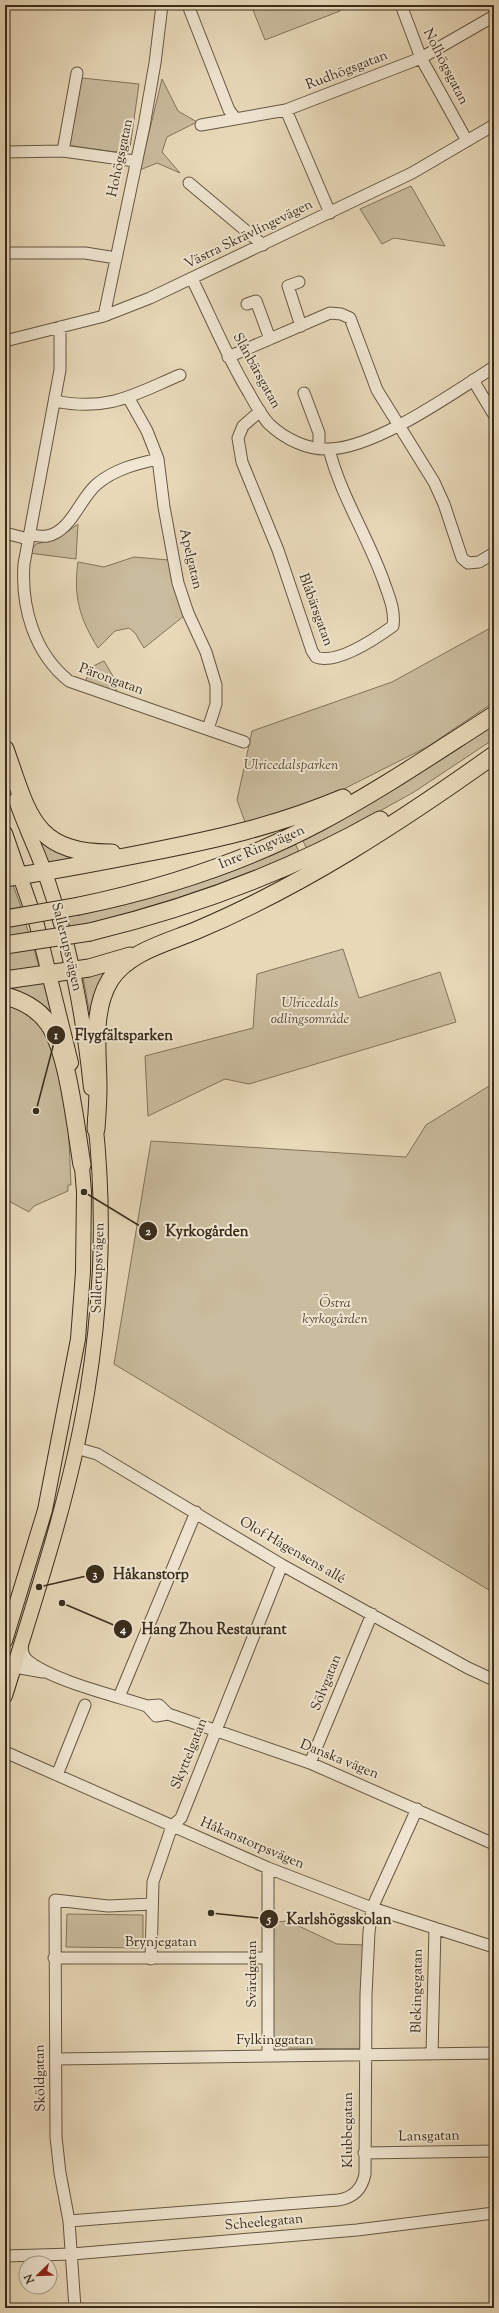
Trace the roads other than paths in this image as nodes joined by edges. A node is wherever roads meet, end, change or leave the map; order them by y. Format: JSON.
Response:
{"nodes":[{"id":1,"x":162,"y":5,"type":"edge"},
{"id":2,"x":401,"y":5,"type":"edge"},
{"id":3,"x":189,"y":8,"type":"dead end"},
{"id":4,"x":494,"y":16,"type":"edge"},
{"id":5,"x":421,"y":58,"type":"junction"},
{"id":6,"x":77,"y":73,"type":"dead end"},
{"id":7,"x":286,"y":110,"type":"junction"},
{"id":8,"x":235,"y":118,"type":"junction"},
{"id":9,"x":201,"y":125,"type":"dead end"},
{"id":10,"x":494,"y":125,"type":"edge"},
{"id":11,"x":467,"y":141,"type":"junction"},
{"id":12,"x":63,"y":151,"type":"junction"},
{"id":13,"x":5,"y":152,"type":"edge"},
{"id":14,"x":135,"y":161,"type":"junction"},
{"id":15,"x":189,"y":183,"type":"dead end"},
{"id":16,"x":330,"y":213,"type":"junction"},
{"id":17,"x":263,"y":245,"type":"junction"},
{"id":18,"x":5,"y":253,"type":"edge"},
{"id":19,"x":116,"y":258,"type":"junction"},
{"id":20,"x":192,"y":279,"type":"junction"},
{"id":21,"x":299,"y":282,"type":"dead end"},
{"id":22,"x":256,"y":301,"type":"dead end"},
{"id":23,"x":104,"y":316,"type":"junction"},
{"id":24,"x":301,"y":326,"type":"junction"},
{"id":25,"x":60,"y":327,"type":"junction"},
{"id":26,"x":270,"y":339,"type":"junction"},
{"id":27,"x":5,"y":341,"type":"edge"},
{"id":28,"x":228,"y":357,"type":"junction"},
{"id":29,"x":494,"y":368,"type":"edge"},
{"id":30,"x":180,"y":375,"type":"dead end"},
{"id":31,"x":473,"y":380,"type":"junction"},
{"id":32,"x":304,"y":393,"type":"dead end"},
{"id":33,"x":128,"y":397,"type":"junction"},
{"id":34,"x":55,"y":401,"type":"junction"},
{"id":35,"x":260,"y":411,"type":"junction"},
{"id":36,"x":494,"y":415,"type":"edge"},
{"id":37,"x":398,"y":426,"type":"junction"},
{"id":38,"x":324,"y":448,"type":"junction"},
{"id":39,"x":158,"y":459,"type":"junction"},
{"id":40,"x":5,"y":533,"type":"edge"},
{"id":41,"x":28,"y":537,"type":"junction"},
{"id":42,"x":494,"y":553,"type":"edge"},
{"id":43,"x":494,"y":715,"type":"edge"},
{"id":44,"x":208,"y":730,"type":"junction"},
{"id":45,"x":244,"y":742,"type":"dead end"},
{"id":46,"x":494,"y":747,"type":"edge"},
{"id":47,"x":442,"y":748,"type":"junction"},
{"id":48,"x":5,"y":749,"type":"edge"},
{"id":49,"x":494,"y":755,"type":"edge"},
{"id":50,"x":5,"y":770,"type":"edge"},
{"id":51,"x":5,"y":833,"type":"edge"},
{"id":52,"x":145,"y":853,"type":"junction"},
{"id":53,"x":45,"y":872,"type":"junction"},
{"id":54,"x":13,"y":877,"type":"edge"},
{"id":55,"x":5,"y":919,"type":"edge"},
{"id":56,"x":5,"y":945,"type":"edge"},
{"id":57,"x":162,"y":945,"type":"junction"},
{"id":58,"x":73,"y":971,"type":"junction"},
{"id":59,"x":50,"y":974,"type":"junction"},
{"id":60,"x":5,"y":980,"type":"edge"},
{"id":61,"x":5,"y":996,"type":"edge"},
{"id":62,"x":96,"y":1129,"type":"junction"},
{"id":63,"x":82,"y":1165,"type":"junction"},
{"id":64,"x":76,"y":1448,"type":"junction"},
{"id":65,"x":196,"y":1512,"type":"junction"},
{"id":66,"x":282,"y":1565,"type":"junction"},
{"id":67,"x":22,"y":1586,"type":"junction"},
{"id":68,"x":372,"y":1614,"type":"junction"},
{"id":69,"x":22,"y":1640,"type":"junction"},
{"id":70,"x":5,"y":1641,"type":"edge"},
{"id":71,"x":14,"y":1667,"type":"junction"},
{"id":72,"x":50,"y":1673,"type":"junction"},
{"id":73,"x":494,"y":1680,"type":"edge"},
{"id":74,"x":5,"y":1696,"type":"edge"},
{"id":75,"x":119,"y":1697,"type":"junction"},
{"id":76,"x":85,"y":1706,"type":"dead end"},
{"id":77,"x":215,"y":1731,"type":"junction"},
{"id":78,"x":5,"y":1752,"type":"edge"},
{"id":79,"x":310,"y":1763,"type":"junction"},
{"id":80,"x":58,"y":1775,"type":"junction"},
{"id":81,"x":417,"y":1809,"type":"junction"},
{"id":82,"x":172,"y":1826,"type":"junction"},
{"id":83,"x":494,"y":1844,"type":"edge"},
{"id":84,"x":268,"y":1868,"type":"junction"},
{"id":85,"x":152,"y":1904,"type":"junction"},
{"id":86,"x":372,"y":1908,"type":"junction"},
{"id":87,"x":435,"y":1928,"type":"junction"},
{"id":88,"x":494,"y":1947,"type":"edge"},
{"id":89,"x":54,"y":1958,"type":"junction"},
{"id":90,"x":268,"y":1958,"type":"junction"},
{"id":91,"x":152,"y":1959,"type":"junction"},
{"id":92,"x":494,"y":2053,"type":"edge"},
{"id":93,"x":432,"y":2054,"type":"junction"},
{"id":94,"x":268,"y":2055,"type":"junction"},
{"id":95,"x":365,"y":2055,"type":"junction"},
{"id":96,"x":56,"y":2059,"type":"junction"},
{"id":97,"x":494,"y":2151,"type":"edge"},
{"id":98,"x":364,"y":2154,"type":"junction"},
{"id":99,"x":494,"y":2213,"type":"edge"},
{"id":100,"x":69,"y":2221,"type":"junction"},
{"id":101,"x":72,"y":2254,"type":"junction"},
{"id":102,"x":54,"y":2255,"type":"edge"},
{"id":103,"x":5,"y":2256,"type":"edge"},
{"id":104,"x":18,"y":2256,"type":"edge"},
{"id":105,"x":18,"y":2261,"type":"edge"},
{"id":106,"x":5,"y":2264,"type":"edge"},
{"id":107,"x":74,"y":2308,"type":"edge"}],
"edges":[{"from":1,"to":14,"type":"street","name":"Hohögsgatan"},
{"from":2,"to":5,"type":"street","name":"Nolhögsgatan"},
{"from":3,"to":8,"type":"street"},
{"from":4,"to":5,"type":"street","name":"Rudhögsgatan"},
{"from":5,"to":7,"type":"street","name":"Rudhögsgatan"},
{"from":5,"to":11,"type":"street","name":"Nolhögsgatan"},
{"from":6,"to":12,"type":"street"},
{"from":7,"to":8,"type":"street","name":"Rudhögsgatan"},
{"from":7,"to":16,"type":"street"},
{"from":8,"to":9,"type":"street","name":"Rudhögsgatan"},
{"from":10,"to":11,"type":"street","name":"Västra Skrävlingevägen"},
{"from":11,"to":16,"type":"street","name":"Västra Skrävlingevägen"},
{"from":12,"to":13,"type":"street"},
{"from":12,"to":14,"type":"street"},
{"from":14,"to":19,"type":"street","name":"Hohögsgatan"},
{"from":15,"to":17,"type":"street"},
{"from":16,"to":17,"type":"street","name":"Västra Skrävlingevägen"},
{"from":17,"to":20,"type":"street","name":"Västra Skrävlingevägen"},
{"from":18,"to":19,"type":"street"},
{"from":19,"to":23,"type":"street","name":"Hohögsgatan"},
{"from":20,"to":23,"type":"street","name":"Västra Skrävlingevägen"},
{"from":20,"to":28,"type":"street","name":"Slånbärsgatan"},
{"from":21,"to":24,"type":"street"},
{"from":22,"to":26,"type":"street"},
{"from":23,"to":25,"type":"street","name":"Västra Skrävlingevägen"},
{"from":24,"to":26,"type":"street"},
{"from":24,"to":37,"type":"street"},
{"from":25,"to":27,"type":"street","name":"Västra Skrävlingevägen"},
{"from":25,"to":34,"type":"street","name":"Pärongatan"},
{"from":26,"to":28,"type":"street"},
{"from":28,"to":35,"type":"street","name":"Slånbärsgatan"},
{"from":29,"to":31,"type":"street","name":"Slånbärsgatan"},
{"from":30,"to":33,"type":"street"},
{"from":31,"to":36,"type":"street"},
{"from":31,"to":37,"type":"street","name":"Slånbärsgatan"},
{"from":32,"to":38,"type":"street"},
{"from":33,"to":34,"type":"street"},
{"from":33,"to":39,"type":"street","name":"Apelgatan"},
{"from":34,"to":41,"type":"street","name":"Pärongatan"},
{"from":35,"to":38,"type":"street","name":"Slånbärsgatan"},
{"from":35,"to":38,"type":"street","name":"Blåbärsgatan"},
{"from":37,"to":38,"type":"street","name":"Slånbärsgatan"},
{"from":37,"to":42,"type":"street"},
{"from":39,"to":41,"type":"street"},
{"from":39,"to":44,"type":"street","name":"Apelgatan"},
{"from":40,"to":41,"type":"street"},
{"from":41,"to":44,"type":"street","name":"Pärongatan"},
{"from":43,"to":47,"type":"highway","name":"Inre Ringvägen"},
{"from":44,"to":45,"type":"street","name":"Pärongatan"},
{"from":46,"to":56,"type":"highway","name":"Inre Ringvägen","bridge":true},
{"from":47,"to":52,"type":"highway"},
{"from":47,"to":55,"type":"highway","name":"Inre Ringvägen","bridge":true},
{"from":48,"to":52,"type":"highway"},
{"from":49,"to":57,"type":"highway"},
{"from":50,"to":53,"type":"main road","name":"Sallerupsvägen"},
{"from":51,"to":54,"type":"main road","name":"Sallerupsvägen"},
{"from":52,"to":53,"type":"highway"},
{"from":53,"to":54,"type":"highway"},
{"from":53,"to":58,"type":"main road","name":"Sallerupsvägen"},
{"from":54,"to":59,"type":"main road","name":"Sallerupsvägen"},
{"from":57,"to":58,"type":"highway"},
{"from":57,"to":62,"type":"highway"},
{"from":58,"to":59,"type":"highway"},
{"from":58,"to":62,"type":"main road","name":"Sallerupsvägen"},
{"from":59,"to":60,"type":"highway"},
{"from":59,"to":63,"type":"main road","name":"Sallerupsvägen"},
{"from":61,"to":63,"type":"highway"},
{"from":62,"to":64,"type":"main road","name":"Sallerupsvägen"},
{"from":63,"to":67,"type":"main road","name":"Sallerupsvägen"},
{"from":64,"to":65,"type":"street","name":"Olof Hågensens allé"},
{"from":64,"to":69,"type":"main road","name":"Sallerupsvägen"},
{"from":65,"to":66,"type":"street","name":"Olof Hågensens allé"},
{"from":65,"to":75,"type":"street"},
{"from":66,"to":68,"type":"street","name":"Olof Hågensens allé"},
{"from":66,"to":77,"type":"street","name":"Skyttelgatan"},
{"from":67,"to":70,"type":"main road","name":"Sallerupsvägen"},
{"from":67,"to":71,"type":"main road"},
{"from":68,"to":73,"type":"street","name":"Olof Hågensens allé"},
{"from":68,"to":79,"type":"street","name":"Sölvgatan"},
{"from":69,"to":71,"type":"main road","name":"Sallerupsvägen"},
{"from":69,"to":72,"type":"street","name":"Danska vägen"},
{"from":71,"to":72,"type":"street","name":"Danska vägen"},
{"from":71,"to":74,"type":"main road","name":"Sallerupsvägen"},
{"from":72,"to":75,"type":"street","name":"Danska vägen"},
{"from":75,"to":77,"type":"street","name":"Danska vägen"},
{"from":76,"to":80,"type":"street"},
{"from":77,"to":79,"type":"street","name":"Danska vägen"},
{"from":77,"to":82,"type":"street","name":"Skyttelgatan"},
{"from":78,"to":80,"type":"street","name":"Håkanstorpsvägen"},
{"from":79,"to":81,"type":"street","name":"Danska vägen"},
{"from":80,"to":82,"type":"street","name":"Håkanstorpsvägen"},
{"from":81,"to":83,"type":"street","name":"Danska vägen"},
{"from":81,"to":86,"type":"street","name":"Klubbegatan"},
{"from":82,"to":84,"type":"street","name":"Håkanstorpsvägen"},
{"from":82,"to":85,"type":"street","name":"Skyttelgatan"},
{"from":84,"to":86,"type":"street","name":"Håkanstorpsvägen"},
{"from":84,"to":90,"type":"street","name":"Svärdgatan"},
{"from":85,"to":89,"type":"street","name":"Sköldgatan"},
{"from":85,"to":91,"type":"street","name":"Skyttelgatan"},
{"from":86,"to":87,"type":"street","name":"Håkanstorpsvägen"},
{"from":86,"to":95,"type":"street","name":"Klubbegatan"},
{"from":87,"to":88,"type":"street","name":"Håkanstorpsvägen"},
{"from":87,"to":93,"type":"street","name":"Blekingegatan"},
{"from":89,"to":91,"type":"street","name":"Brynjegatan"},
{"from":89,"to":96,"type":"street","name":"Sköldgatan"},
{"from":90,"to":91,"type":"street","name":"Brynjegatan"},
{"from":90,"to":94,"type":"street","name":"Svärdgatan"},
{"from":92,"to":93,"type":"street","name":"Fylkinggatan"},
{"from":93,"to":95,"type":"street","name":"Fylkinggatan"},
{"from":94,"to":95,"type":"street","name":"Fylkinggatan"},
{"from":94,"to":96,"type":"street","name":"Fylkinggatan"},
{"from":95,"to":98,"type":"street","name":"Klubbegatan"},
{"from":96,"to":100,"type":"street","name":"Sköldgatan"},
{"from":97,"to":98,"type":"street","name":"Lansgatan"},
{"from":98,"to":100,"type":"street","name":"Klubbegatan"},
{"from":99,"to":101,"type":"street","name":"Scheelegatan"},
{"from":100,"to":101,"type":"street","name":"Sköldgatan"},
{"from":101,"to":102,"type":"street","name":"Scheelegatan"},
{"from":101,"to":107,"type":"street","name":"Sköldgatan"},
{"from":103,"to":104,"type":"street","name":"Scheelegatan"},
{"from":105,"to":106,"type":"street","name":"Scheelegatan"}]}
